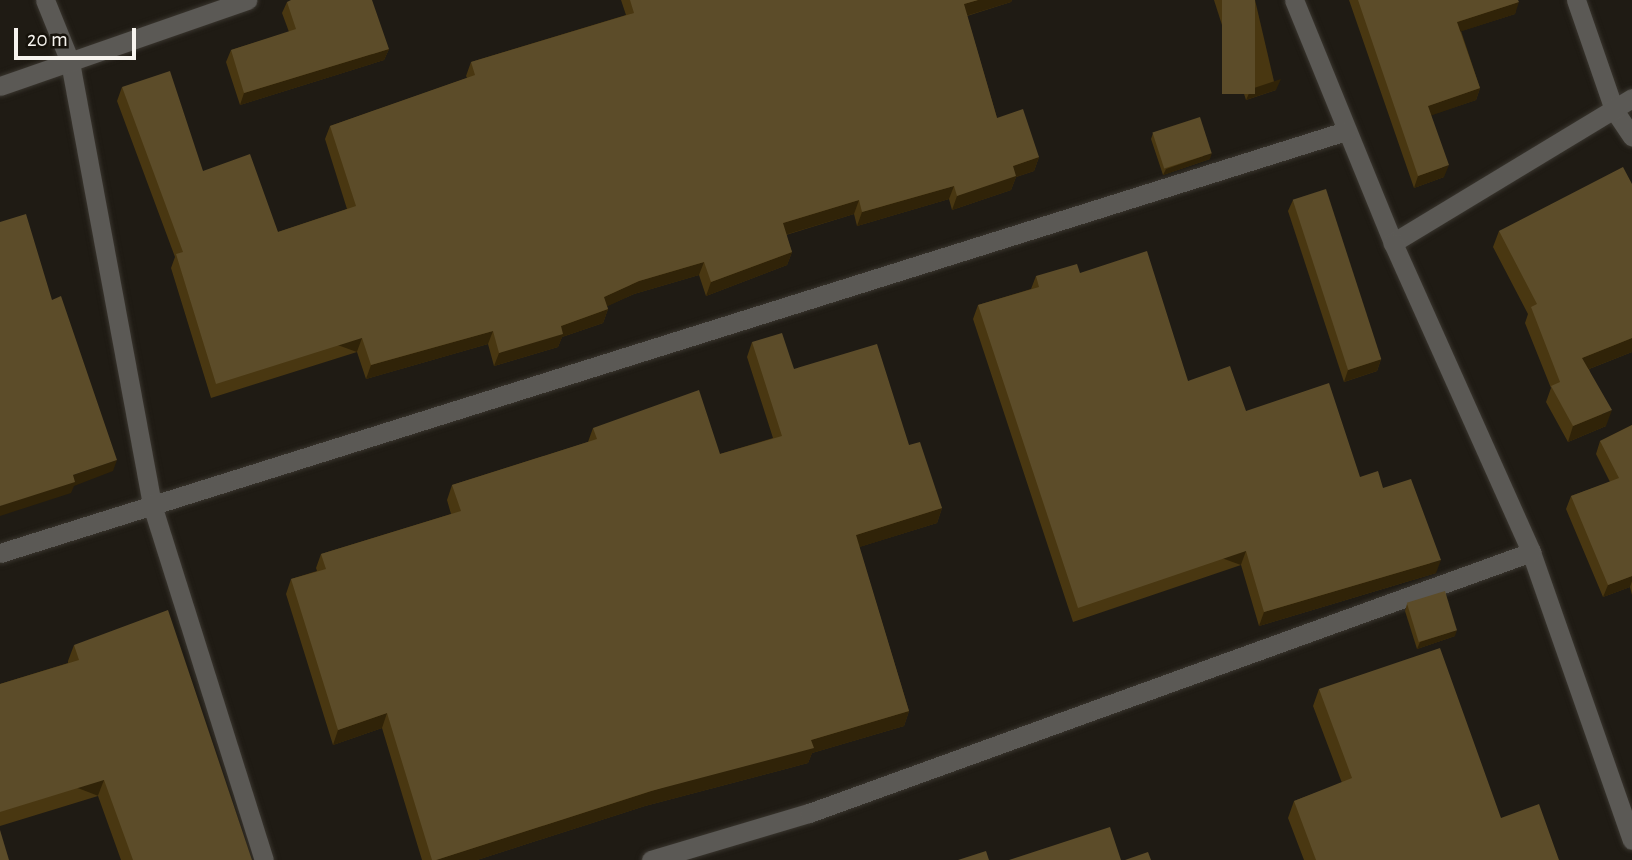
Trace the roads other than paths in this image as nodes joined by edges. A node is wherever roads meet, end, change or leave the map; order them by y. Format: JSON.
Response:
{"nodes":[{"id":1,"x":45,"y":0,"type":"edge"},
{"id":2,"x":247,"y":0,"type":"edge"},
{"id":3,"x":1294,"y":0,"type":"edge"},
{"id":4,"x":1576,"y":0,"type":"edge"},
{"id":5,"x":69,"y":62,"type":"junction"},
{"id":6,"x":0,"y":86,"type":"edge"},
{"id":7,"x":1632,"y":98,"type":"edge"},
{"id":8,"x":1614,"y":110,"type":"junction"},
{"id":9,"x":1346,"y":131,"type":"junction"},
{"id":10,"x":1632,"y":137,"type":"edge"},
{"id":11,"x":1393,"y":243,"type":"junction"},
{"id":12,"x":152,"y":505,"type":"junction"},
{"id":13,"x":1531,"y":552,"type":"junction"},
{"id":14,"x":0,"y":553,"type":"edge"},
{"id":15,"x":1632,"y":840,"type":"edge"},
{"id":16,"x":264,"y":860,"type":"edge"},
{"id":17,"x":651,"y":860,"type":"edge"}],
"edges":[{"from":1,"to":5,"type":"street"},
{"from":2,"to":5,"type":"street"},
{"from":3,"to":9,"type":"street"},
{"from":4,"to":8,"type":"street"},
{"from":5,"to":6,"type":"street"},
{"from":5,"to":12,"type":"street"},
{"from":7,"to":8,"type":"street"},
{"from":8,"to":10,"type":"street"},
{"from":8,"to":11,"type":"street"},
{"from":9,"to":11,"type":"street"},
{"from":9,"to":12,"type":"street"},
{"from":11,"to":13,"type":"street"},
{"from":12,"to":14,"type":"street"},
{"from":12,"to":16,"type":"street"},
{"from":13,"to":15,"type":"street"},
{"from":13,"to":17,"type":"street"}]}
